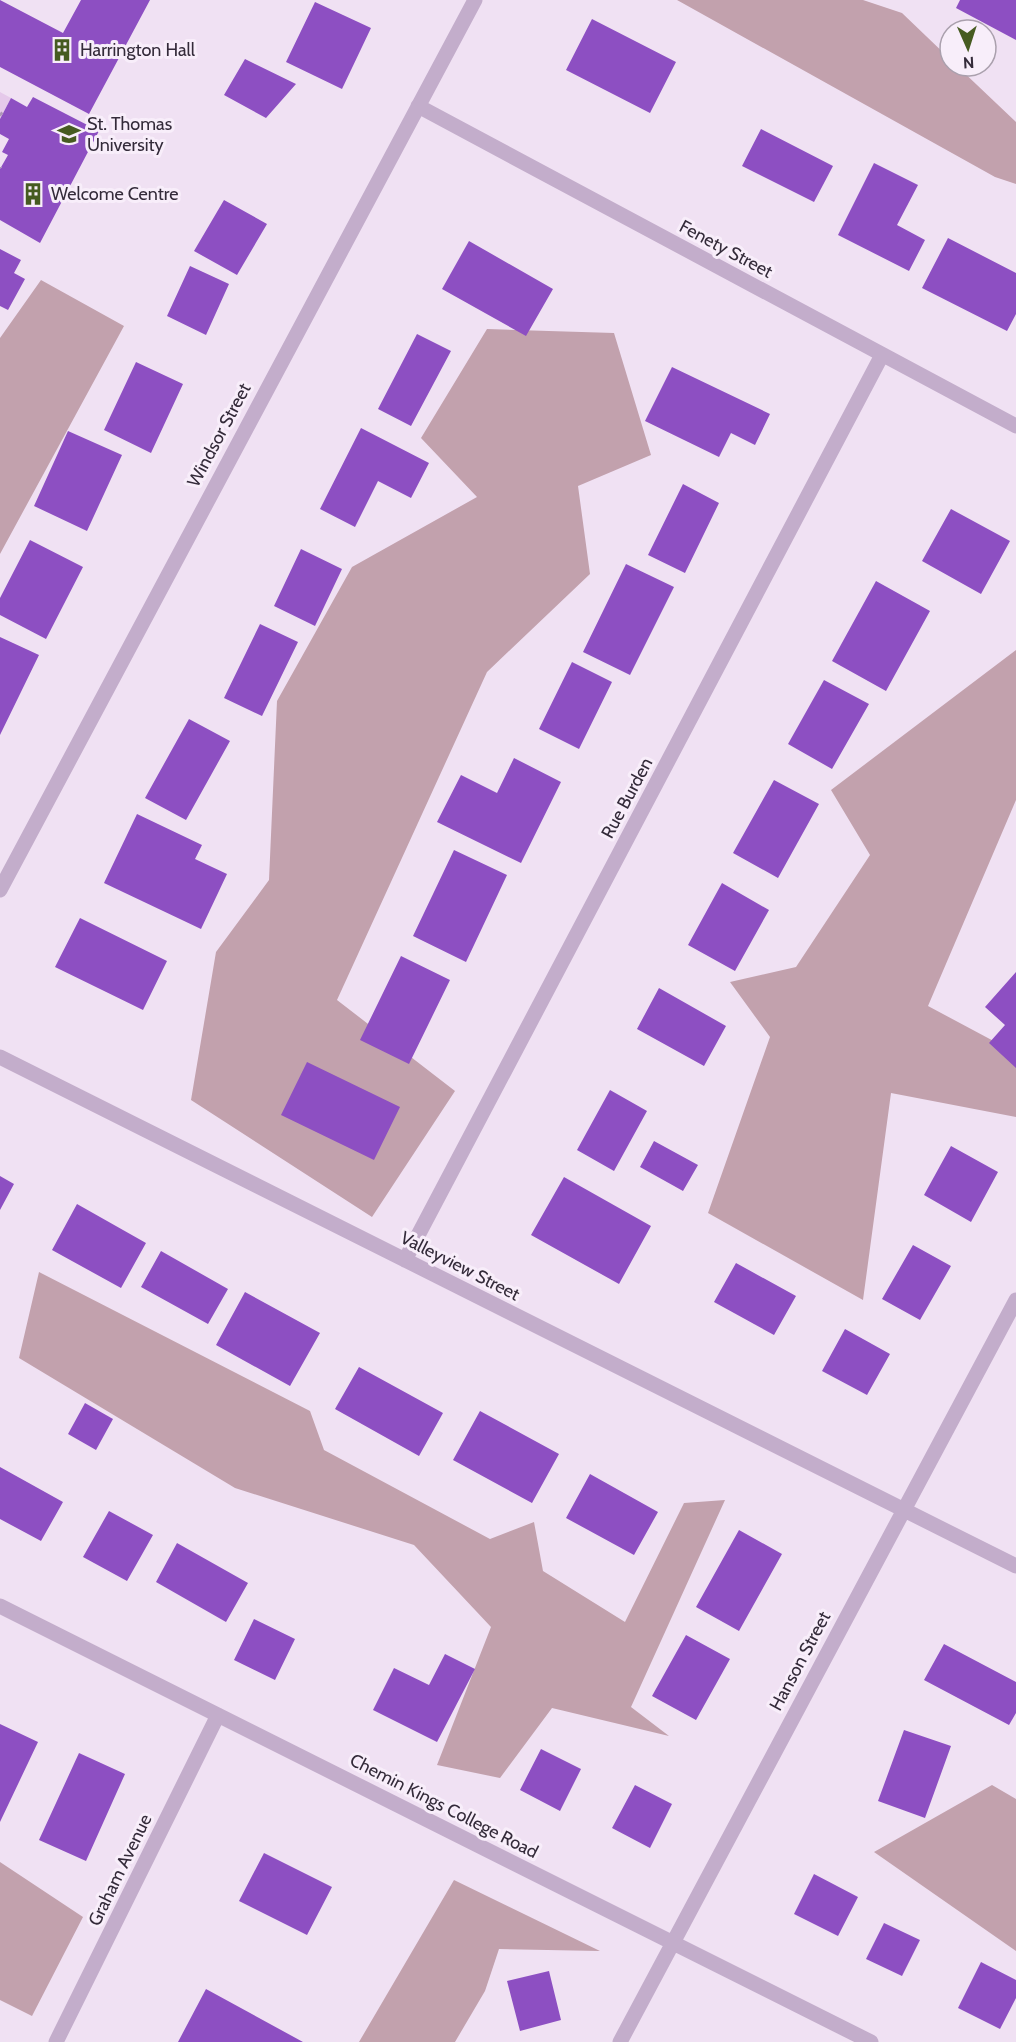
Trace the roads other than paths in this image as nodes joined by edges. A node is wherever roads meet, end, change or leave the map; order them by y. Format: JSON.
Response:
{"nodes":[{"id":1,"x":476,"y":0,"type":"edge"},
{"id":2,"x":418,"y":106,"type":"junction"},
{"id":3,"x":882,"y":355,"type":"junction"},
{"id":4,"x":1016,"y":426,"type":"edge"},
{"id":5,"x":0,"y":890,"type":"edge"},
{"id":6,"x":0,"y":1057,"type":"edge"},
{"id":7,"x":405,"y":1260,"type":"junction"},
{"id":8,"x":1016,"y":1300,"type":"edge"},
{"id":9,"x":903,"y":1510,"type":"junction"},
{"id":10,"x":1016,"y":1566,"type":"edge"},
{"id":11,"x":0,"y":1606,"type":"edge"},
{"id":12,"x":218,"y":1715,"type":"junction"},
{"id":13,"x":674,"y":1942,"type":"junction"},
{"id":14,"x":56,"y":2042,"type":"edge"},
{"id":15,"x":620,"y":2042,"type":"edge"},
{"id":16,"x":871,"y":2042,"type":"edge"}],
"edges":[{"from":1,"to":2,"type":"street","name":"Windsor Street"},
{"from":2,"to":3,"type":"street","name":"Fenety Street"},
{"from":2,"to":5,"type":"street","name":"Windsor Street"},
{"from":3,"to":4,"type":"street","name":"Fenety Street"},
{"from":3,"to":7,"type":"street","name":"Rue Burden"},
{"from":6,"to":7,"type":"street","name":"Valleyview Street"},
{"from":7,"to":9,"type":"street","name":"Valleyview Street"},
{"from":8,"to":9,"type":"street","name":"Hanson Street"},
{"from":9,"to":10,"type":"street","name":"Valleyview Street"},
{"from":9,"to":13,"type":"street","name":"Hanson Street"},
{"from":11,"to":12,"type":"street","name":"Chemin Kings College Road"},
{"from":12,"to":13,"type":"street","name":"Chemin Kings College Road"},
{"from":12,"to":14,"type":"street","name":"Graham Avenue"},
{"from":13,"to":15,"type":"street","name":"Hanson Street"},
{"from":13,"to":16,"type":"street","name":"Chemin Kings College Road"}]}
